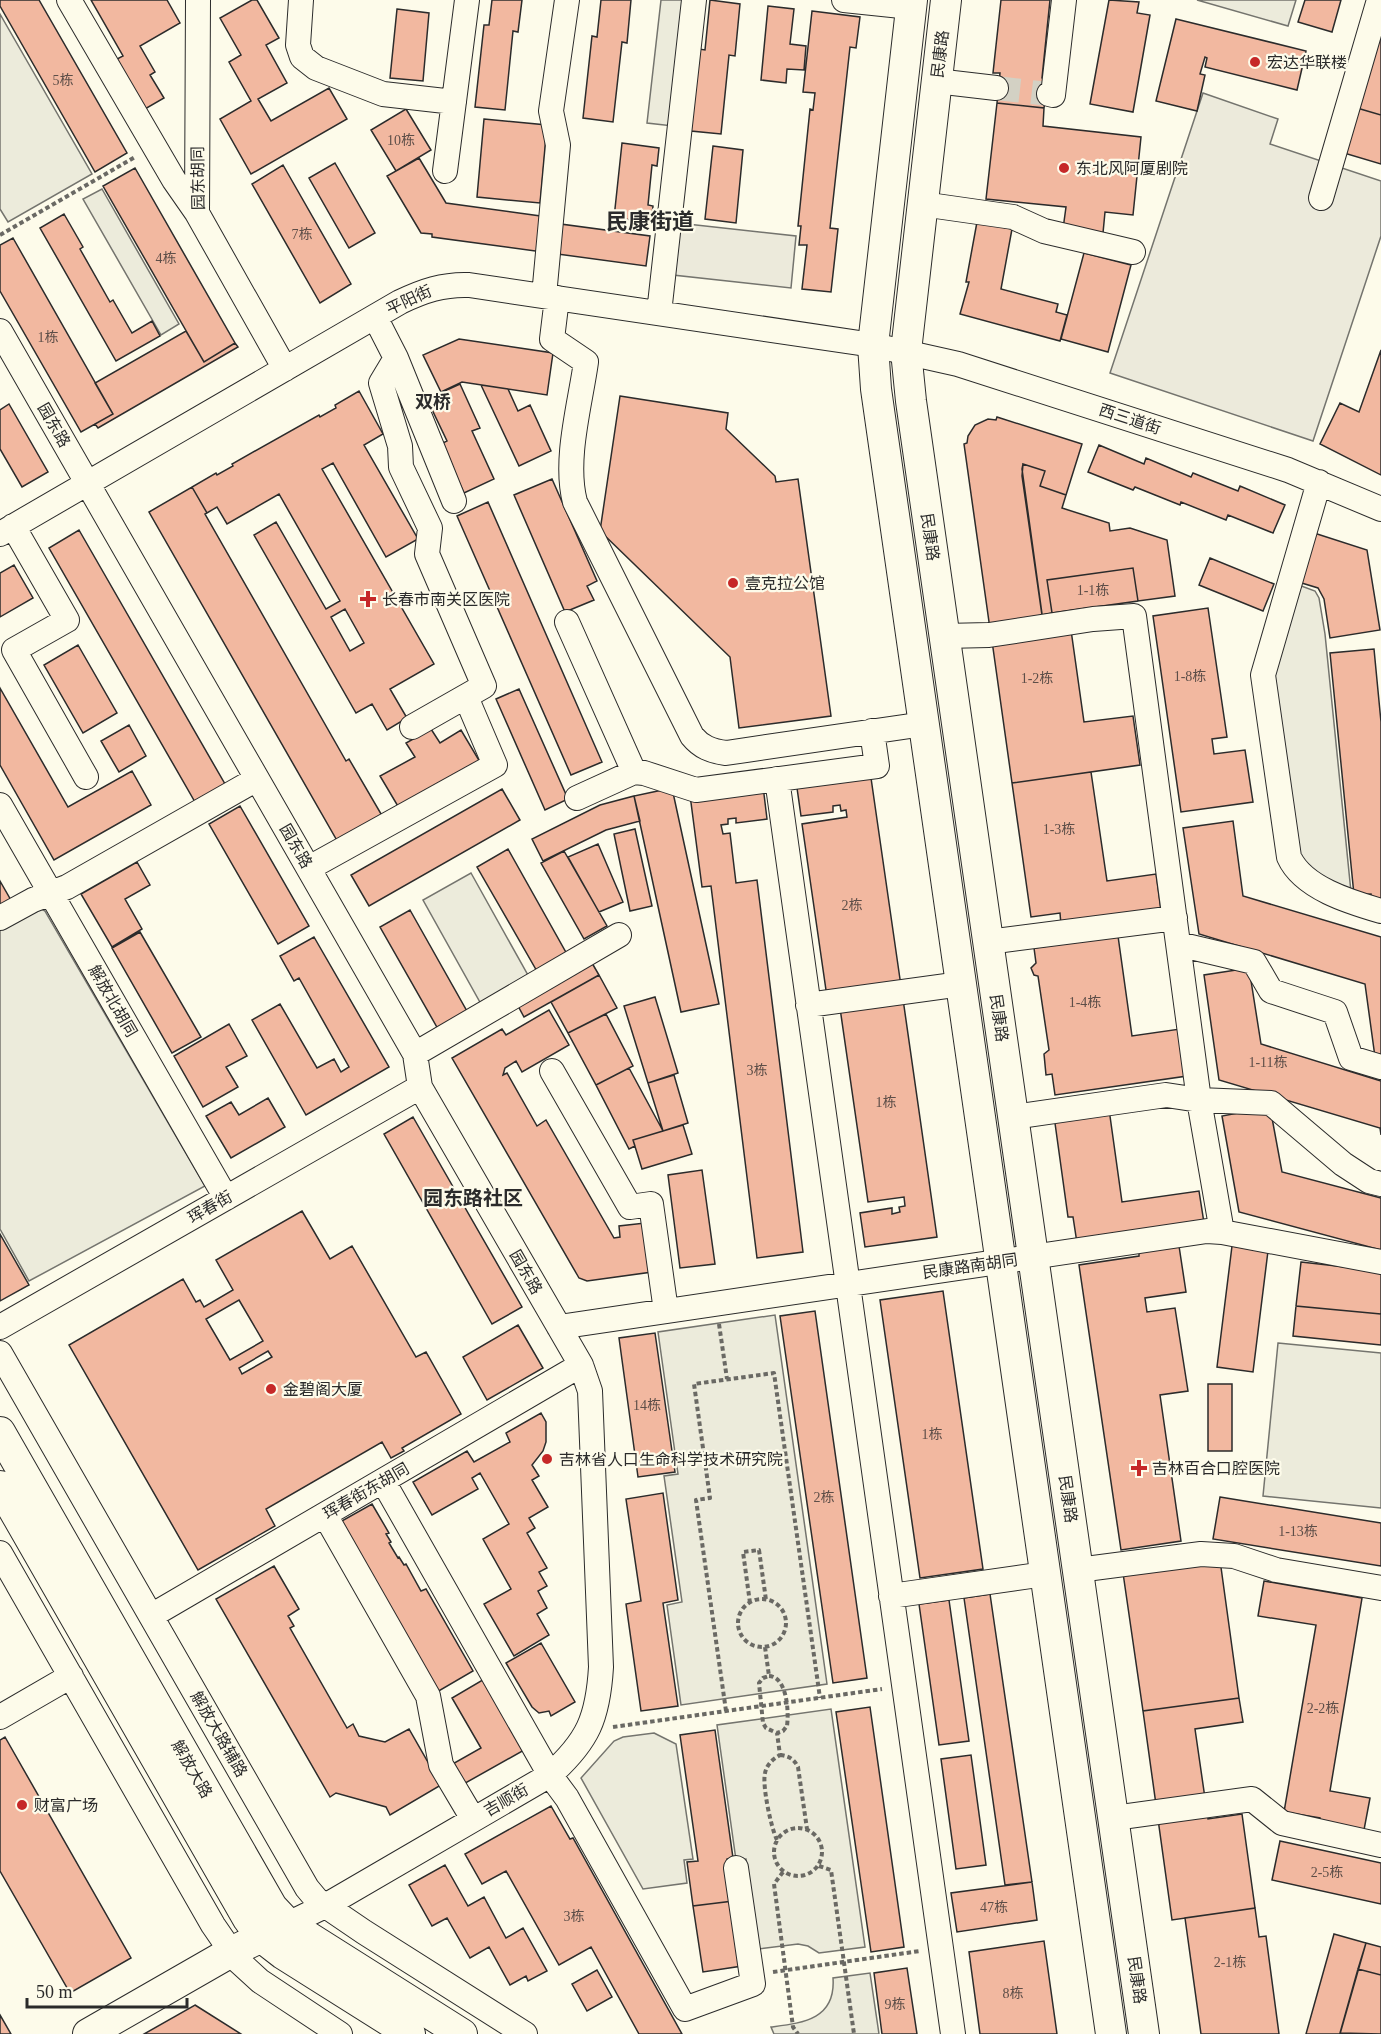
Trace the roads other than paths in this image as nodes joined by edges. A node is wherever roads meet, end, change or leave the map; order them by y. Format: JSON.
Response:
{"nodes":[{"id":1,"x":69,"y":0,"type":"edge"},
{"id":2,"x":198,"y":0,"type":"edge"},
{"id":3,"x":301,"y":0,"type":"edge"},
{"id":4,"x":467,"y":0,"type":"edge"},
{"id":5,"x":567,"y":0,"type":"edge"},
{"id":6,"x":694,"y":0,"type":"edge"},
{"id":7,"x":844,"y":0,"type":"edge"},
{"id":8,"x":946,"y":0,"type":"edge"},
{"id":9,"x":1064,"y":0,"type":"edge"},
{"id":10,"x":1379,"y":0,"type":"edge"},
{"id":11,"x":911,"y":4,"type":"edge"},
{"id":12,"x":936,"y":81,"type":"junction"},
{"id":13,"x":996,"y":88,"type":"tunnel mouth"},
{"id":14,"x":1049,"y":94,"type":"dead end"},
{"id":15,"x":454,"y":102,"type":"junction"},
{"id":16,"x":445,"y":171,"type":"dead end"},
{"id":17,"x":1321,"y":198,"type":"dead end"},
{"id":18,"x":922,"y":204,"type":"junction"},
{"id":19,"x":197,"y":213,"type":"junction"},
{"id":20,"x":1133,"y":252,"type":"dead end"},
{"id":21,"x":550,"y":297,"type":"junction"},
{"id":22,"x":659,"y":313,"type":"junction"},
{"id":23,"x":375,"y":317,"type":"junction"},
{"id":24,"x":0,"y":331,"type":"edge"},
{"id":25,"x":873,"y":345,"type":"junction"},
{"id":26,"x":906,"y":351,"type":"junction"},
{"id":27,"x":396,"y":358,"type":"junction"},
{"id":28,"x":285,"y":369,"type":"junction"},
{"id":29,"x":1319,"y":482,"type":"junction"},
{"id":30,"x":88,"y":483,"type":"junction"},
{"id":31,"x":454,"y":501,"type":"dead end"},
{"id":32,"x":1381,"y":509,"type":"edge"},
{"id":33,"x":7,"y":530,"type":"edge"},
{"id":34,"x":567,"y":622,"type":"dead end"},
{"id":35,"x":944,"y":636,"type":"junction"},
{"id":36,"x":466,"y":697,"type":"junction"},
{"id":37,"x":924,"y":724,"type":"junction"},
{"id":38,"x":412,"y":727,"type":"dead end"},
{"id":39,"x":872,"y":731,"type":"junction"},
{"id":40,"x":634,"y":772,"type":"junction"},
{"id":41,"x":86,"y":777,"type":"dead end"},
{"id":42,"x":257,"y":779,"type":"junction"},
{"id":43,"x":777,"y":779,"type":"junction"},
{"id":44,"x":577,"y":798,"type":"dead end"},
{"id":45,"x":0,"y":805,"type":"edge"},
{"id":46,"x":309,"y":868,"type":"junction"},
{"id":47,"x":51,"y":894,"type":"junction"},
{"id":48,"x":1381,"y":911,"type":"edge"},
{"id":49,"x":0,"y":918,"type":"edge"},
{"id":50,"x":1174,"y":918,"type":"junction"},
{"id":51,"x":619,"y":935,"type":"dead end"},
{"id":52,"x":988,"y":942,"type":"junction"},
{"id":53,"x":1178,"y":944,"type":"junction"},
{"id":54,"x":961,"y":984,"type":"junction"},
{"id":55,"x":808,"y":1005,"type":"junction"},
{"id":56,"x":415,"y":1053,"type":"junction"},
{"id":57,"x":1381,"y":1067,"type":"edge"},
{"id":58,"x":552,"y":1071,"type":"dead end"},
{"id":59,"x":420,"y":1087,"type":"junction"},
{"id":60,"x":1199,"y":1100,"type":"junction"},
{"id":61,"x":1013,"y":1118,"type":"junction"},
{"id":62,"x":1381,"y":1184,"type":"edge"},
{"id":63,"x":226,"y":1198,"type":"junction"},
{"id":64,"x":1222,"y":1232,"type":"junction"},
{"id":65,"x":1033,"y":1257,"type":"junction"},
{"id":66,"x":1001,"y":1262,"type":"junction"},
{"id":67,"x":1381,"y":1262,"type":"edge"},
{"id":68,"x":847,"y":1285,"type":"junction"},
{"id":69,"x":666,"y":1311,"type":"junction"},
{"id":70,"x":0,"y":1327,"type":"edge"},
{"id":71,"x":559,"y":1327,"type":"junction"},
{"id":72,"x":0,"y":1353,"type":"edge"},
{"id":73,"x":581,"y":1365,"type":"junction"},
{"id":74,"x":0,"y":1432,"type":"edge"},
{"id":75,"x":382,"y":1481,"type":"junction"},
{"id":76,"x":0,"y":1486,"type":"edge"},
{"id":77,"x":325,"y":1515,"type":"junction"},
{"id":78,"x":0,"y":1553,"type":"edge"},
{"id":79,"x":1078,"y":1570,"type":"junction"},
{"id":80,"x":1045,"y":1574,"type":"junction"},
{"id":81,"x":1381,"y":1588,"type":"edge"},
{"id":82,"x":891,"y":1596,"type":"junction"},
{"id":83,"x":151,"y":1616,"type":"junction"},
{"id":84,"x":71,"y":1676,"type":"junction"},
{"id":85,"x":0,"y":1717,"type":"edge"},
{"id":86,"x":550,"y":1774,"type":"junction"},
{"id":87,"x":1114,"y":1818,"type":"junction"},
{"id":88,"x":473,"y":1819,"type":"junction"},
{"id":89,"x":1381,"y":1845,"type":"edge"},
{"id":90,"x":736,"y":1868,"type":"dead end"},
{"id":91,"x":325,"y":1906,"type":"junction"},
{"id":92,"x":288,"y":1924,"type":"junction"},
{"id":93,"x":261,"y":1937,"type":"junction"},
{"id":94,"x":231,"y":1952,"type":"junction"},
{"id":95,"x":330,"y":2031,"type":"edge"},
{"id":96,"x":88,"y":2034,"type":"edge"},
{"id":97,"x":410,"y":2034,"type":"edge"},
{"id":98,"x":462,"y":2034,"type":"edge"},
{"id":99,"x":525,"y":2034,"type":"edge"},
{"id":100,"x":953,"y":2034,"type":"edge"},
{"id":101,"x":1111,"y":2034,"type":"edge"},
{"id":102,"x":1144,"y":2034,"type":"edge"}],
"edges":[{"from":1,"to":19,"type":"street"},
{"from":2,"to":19,"type":"street","name":"园东胡同"},
{"from":3,"to":15,"type":"street"},
{"from":4,"to":15,"type":"street"},
{"from":5,"to":21,"type":"street"},
{"from":6,"to":22,"type":"street"},
{"from":7,"to":11,"type":"street"},
{"from":8,"to":12,"type":"main road","name":"民康路"},
{"from":9,"to":14,"type":"street"},
{"from":10,"to":17,"type":"street"},
{"from":11,"to":25,"type":"main road","name":"民康路"},
{"from":12,"to":13,"type":"street"},
{"from":12,"to":18,"type":"main road","name":"民康路"},
{"from":15,"to":16,"type":"street"},
{"from":18,"to":20,"type":"street"},
{"from":18,"to":26,"type":"main road","name":"民康路"},
{"from":19,"to":28,"type":"street","name":"园东胡同"},
{"from":21,"to":22,"type":"street","name":"平阳街"},
{"from":21,"to":23,"type":"street","name":"平阳街"},
{"from":21,"to":39,"type":"street"},
{"from":22,"to":25,"type":"street","name":"平阳街"},
{"from":23,"to":27,"type":"street"},
{"from":23,"to":28,"type":"street","name":"平阳街"},
{"from":24,"to":30,"type":"street","name":"园东路"},
{"from":25,"to":26,"type":"street","name":"西三道街"},
{"from":25,"to":37,"type":"main road","name":"民康路"},
{"from":26,"to":29,"type":"street","name":"西三道街"},
{"from":26,"to":35,"type":"main road","name":"民康路"},
{"from":27,"to":31,"type":"street"},
{"from":27,"to":36,"type":"street"},
{"from":28,"to":30,"type":"street","name":"平阳街"},
{"from":29,"to":32,"type":"street","name":"西三道街"},
{"from":29,"to":48,"type":"street"},
{"from":30,"to":33,"type":"street","name":"平阳街"},
{"from":30,"to":42,"type":"street","name":"园东路"},
{"from":33,"to":41,"type":"street"},
{"from":34,"to":40,"type":"street"},
{"from":35,"to":50,"type":"street"},
{"from":35,"to":52,"type":"main road","name":"民康路"},
{"from":36,"to":38,"type":"street"},
{"from":36,"to":46,"type":"street"},
{"from":37,"to":39,"type":"street"},
{"from":37,"to":54,"type":"main road","name":"民康路"},
{"from":39,"to":43,"type":"street"},
{"from":40,"to":43,"type":"street"},
{"from":40,"to":44,"type":"street"},
{"from":42,"to":46,"type":"street","name":"园东路"},
{"from":42,"to":47,"type":"street"},
{"from":43,"to":55,"type":"street"},
{"from":45,"to":47,"type":"street","name":"解放北胡同"},
{"from":46,"to":56,"type":"street","name":"园东路"},
{"from":47,"to":49,"type":"street"},
{"from":47,"to":63,"type":"street","name":"解放北胡同"},
{"from":50,"to":52,"type":"street"},
{"from":50,"to":53,"type":"street"},
{"from":51,"to":56,"type":"street"},
{"from":52,"to":61,"type":"main road","name":"民康路"},
{"from":53,"to":57,"type":"street"},
{"from":53,"to":60,"type":"street"},
{"from":54,"to":55,"type":"street"},
{"from":54,"to":66,"type":"main road","name":"民康路"},
{"from":55,"to":68,"type":"street"},
{"from":56,"to":59,"type":"street","name":"园东路"},
{"from":58,"to":69,"type":"street"},
{"from":59,"to":63,"type":"street","name":"珲春街"},
{"from":59,"to":71,"type":"street","name":"园东路"},
{"from":60,"to":61,"type":"street"},
{"from":60,"to":62,"type":"street"},
{"from":60,"to":64,"type":"street"},
{"from":61,"to":65,"type":"main road","name":"民康路"},
{"from":63,"to":70,"type":"street","name":"珲春街"},
{"from":64,"to":65,"type":"street","name":"民康路南胡同"},
{"from":64,"to":67,"type":"street","name":"民康路南胡同"},
{"from":65,"to":66,"type":"street","name":"民康路南胡同"},
{"from":65,"to":79,"type":"main road","name":"民康路"},
{"from":66,"to":68,"type":"street","name":"民康路南胡同"},
{"from":66,"to":80,"type":"main road","name":"民康路"},
{"from":68,"to":69,"type":"street","name":"民康路南胡同"},
{"from":68,"to":82,"type":"street"},
{"from":69,"to":71,"type":"street","name":"民康路南胡同"},
{"from":71,"to":73,"type":"street","name":"园东路"},
{"from":72,"to":83,"type":"street","name":"解放大路辅路"},
{"from":73,"to":75,"type":"street","name":"珲春街东胡同"},
{"from":73,"to":86,"type":"street","name":"吉顺街"},
{"from":74,"to":92,"type":"main road","name":"解放大路"},
{"from":75,"to":77,"type":"street","name":"珲春街东胡同"},
{"from":75,"to":86,"type":"street"},
{"from":76,"to":93,"type":"main road","name":"解放大路"},
{"from":77,"to":83,"type":"street","name":"珲春街东胡同"},
{"from":77,"to":88,"type":"street"},
{"from":78,"to":84,"type":"street"},
{"from":79,"to":81,"type":"street"},
{"from":79,"to":87,"type":"main road","name":"民康路"},
{"from":80,"to":82,"type":"street"},
{"from":80,"to":101,"type":"main road","name":"民康路"},
{"from":82,"to":100,"type":"street"},
{"from":83,"to":91,"type":"street","name":"解放大路辅路"},
{"from":84,"to":85,"type":"street"},
{"from":84,"to":94,"type":"street"},
{"from":86,"to":88,"type":"street","name":"吉顺街"},
{"from":86,"to":90,"type":"street"},
{"from":87,"to":89,"type":"street"},
{"from":87,"to":102,"type":"main road","name":"民康路"},
{"from":88,"to":91,"type":"street","name":"吉顺街"},
{"from":91,"to":92,"type":"street","name":"吉顺街"},
{"from":91,"to":99,"type":"street","name":"解放大路辅路"},
{"from":92,"to":93,"type":"main road","name":"吉顺街"},
{"from":92,"to":98,"type":"main road","name":"解放大路"},
{"from":93,"to":94,"type":"main road","name":"吉顺街"},
{"from":93,"to":97,"type":"main road","name":"解放大路"},
{"from":94,"to":95,"type":"street"},
{"from":94,"to":96,"type":"main road","name":"吉顺街"}]}
